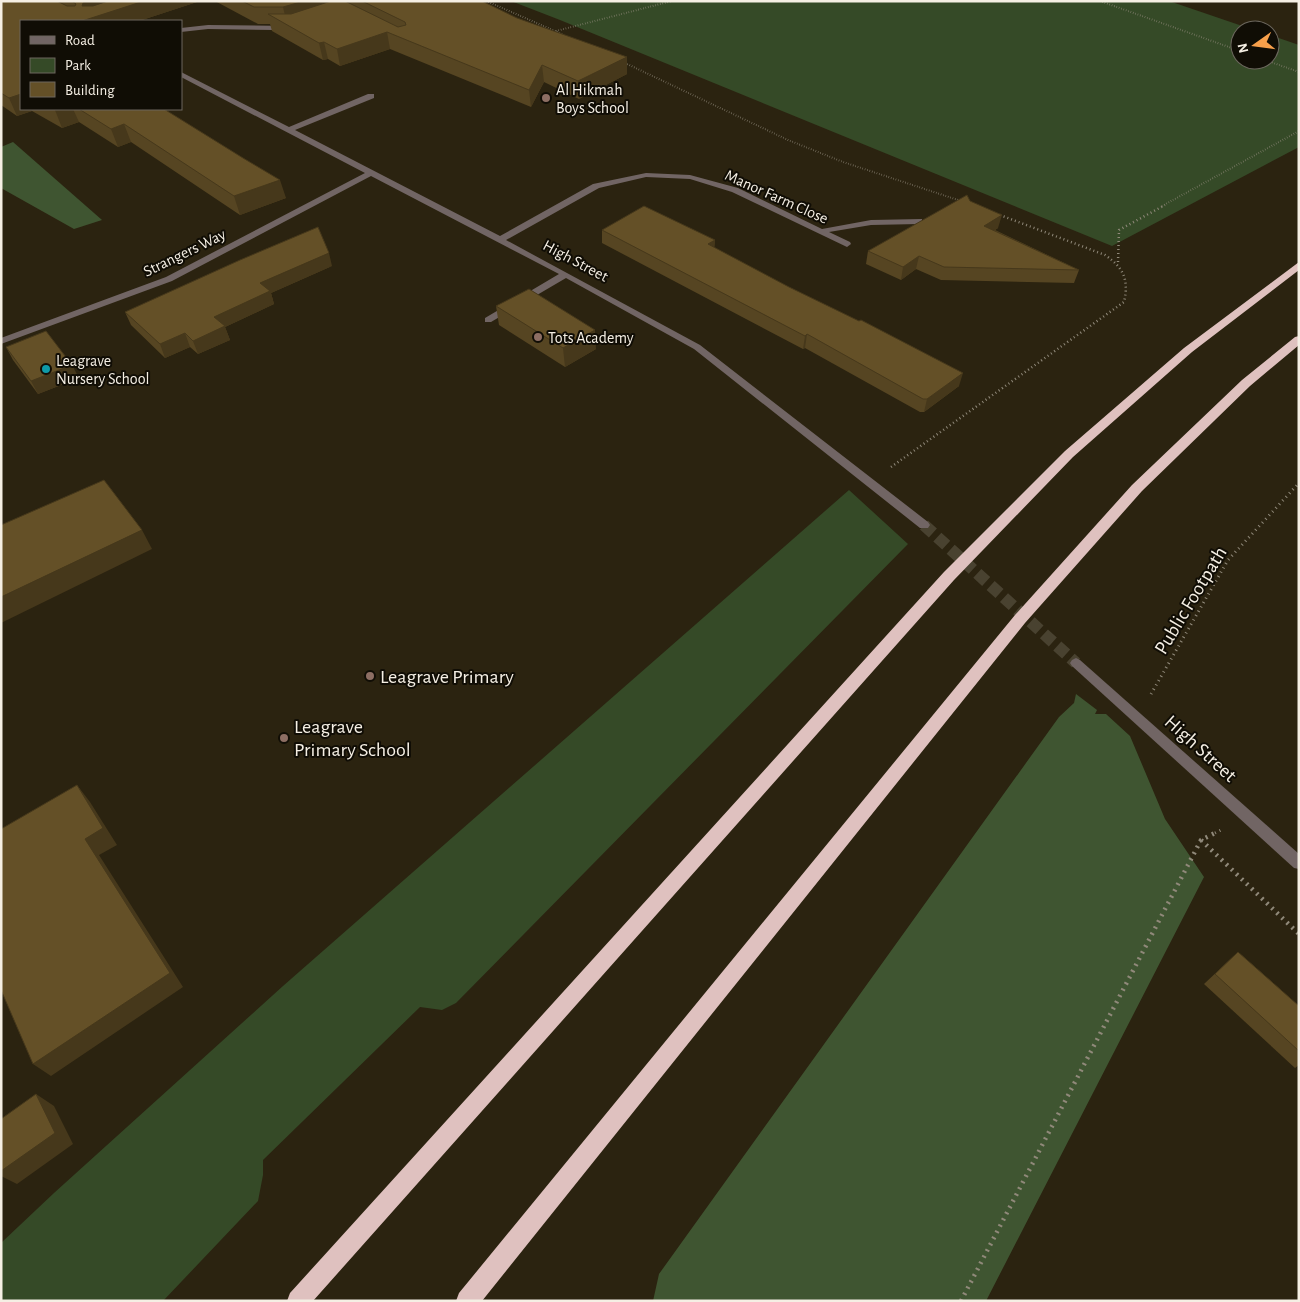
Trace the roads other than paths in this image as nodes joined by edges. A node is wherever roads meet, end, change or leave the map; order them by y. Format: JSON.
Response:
{"nodes":[{"id":1,"x":299,"y":25,"type":"edge"},
{"id":2,"x":182,"y":30,"type":"edge"},
{"id":3,"x":182,"y":75,"type":"edge"},
{"id":4,"x":371,"y":96,"type":"dead end"},
{"id":5,"x":288,"y":130,"type":"junction"},
{"id":6,"x":371,"y":173,"type":"junction"},
{"id":7,"x":919,"y":221,"type":"edge"},
{"id":8,"x":823,"y":232,"type":"junction"},
{"id":9,"x":499,"y":240,"type":"junction"},
{"id":10,"x":847,"y":244,"type":"dead end"},
{"id":11,"x":1299,"y":265,"type":"edge"},
{"id":12,"x":566,"y":274,"type":"junction"},
{"id":13,"x":488,"y":320,"type":"dead end"},
{"id":14,"x":1299,"y":339,"type":"edge"},
{"id":15,"x":1,"y":341,"type":"edge"},
{"id":16,"x":924,"y":525,"type":"tunnel mouth"},
{"id":17,"x":1076,"y":662,"type":"tunnel mouth"},
{"id":18,"x":1299,"y":863,"type":"edge"},
{"id":19,"x":298,"y":1301,"type":"edge"},
{"id":20,"x":467,"y":1301,"type":"edge"}],
"edges":[{"from":1,"to":2,"type":"street"},
{"from":3,"to":5,"type":"street","name":"High Street"},
{"from":4,"to":5,"type":"street"},
{"from":5,"to":6,"type":"street","name":"High Street"},
{"from":6,"to":9,"type":"street","name":"High Street"},
{"from":6,"to":15,"type":"street","name":"Strangers Way"},
{"from":7,"to":8,"type":"street"},
{"from":8,"to":9,"type":"street","name":"Manor Farm Close"},
{"from":8,"to":10,"type":"street","name":"Manor Farm Close"},
{"from":9,"to":12,"type":"street","name":"High Street"},
{"from":11,"to":19,"type":"highway"},
{"from":12,"to":13,"type":"street"},
{"from":12,"to":16,"type":"street","name":"High Street"},
{"from":14,"to":20,"type":"highway"},
{"from":17,"to":18,"type":"street","name":"High Street"}]}
